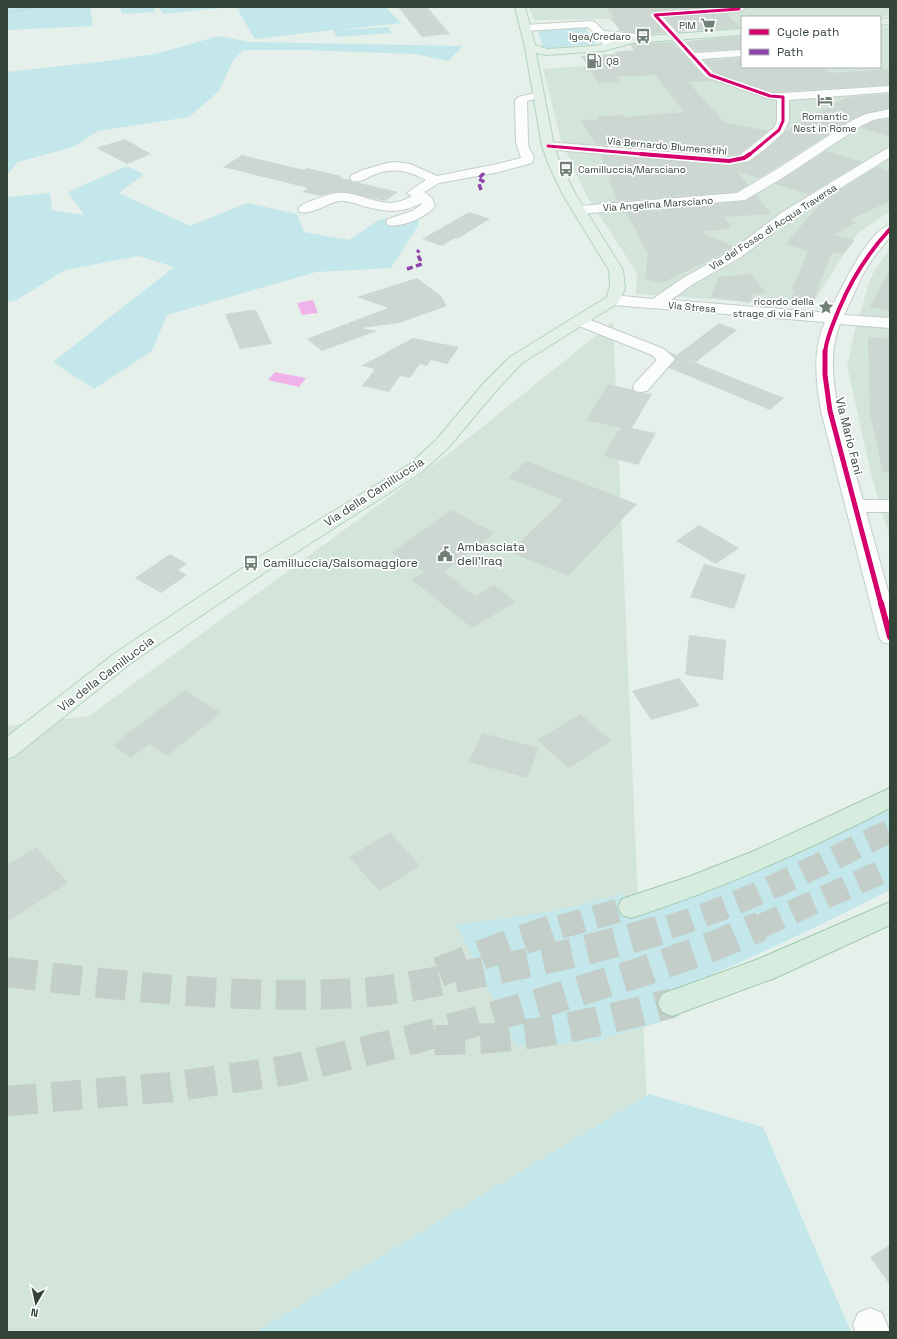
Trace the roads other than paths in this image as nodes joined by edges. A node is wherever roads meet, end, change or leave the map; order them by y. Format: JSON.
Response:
{"nodes":[{"id":1,"x":520,"y":7,"type":"edge"},
{"id":2,"x":739,"y":9,"type":"dead end"},
{"id":3,"x":525,"y":28,"type":"junction"},
{"id":4,"x":741,"y":32,"type":"edge"},
{"id":5,"x":601,"y":34,"type":"junction"},
{"id":6,"x":674,"y":36,"type":"junction"},
{"id":7,"x":648,"y":38,"type":"junction"},
{"id":8,"x":609,"y":46,"type":"junction"},
{"id":9,"x":530,"y":47,"type":"junction"},
{"id":10,"x":552,"y":52,"type":"junction"},
{"id":11,"x":741,"y":53,"type":"edge"},
{"id":12,"x":692,"y":56,"type":"junction"},
{"id":13,"x":532,"y":61,"type":"junction"},
{"id":14,"x":890,"y":90,"type":"edge"},
{"id":15,"x":539,"y":95,"type":"junction"},
{"id":16,"x":783,"y":97,"type":"junction"},
{"id":17,"x":890,"y":113,"type":"edge"},
{"id":18,"x":548,"y":146,"type":"junction"},
{"id":19,"x":890,"y":152,"type":"edge"},
{"id":20,"x":357,"y":178,"type":"dead end"},
{"id":21,"x":435,"y":180,"type":"junction"},
{"id":22,"x":414,"y":193,"type":"dead end"},
{"id":23,"x":306,"y":209,"type":"dead end"},
{"id":24,"x":579,"y":210,"type":"junction"},
{"id":25,"x":393,"y":222,"type":"dead end"},
{"id":26,"x":890,"y":229,"type":"edge"},
{"id":27,"x":613,"y":300,"type":"junction"},
{"id":28,"x":656,"y":304,"type":"junction"},
{"id":29,"x":834,"y":318,"type":"junction"},
{"id":30,"x":580,"y":321,"type":"junction"},
{"id":31,"x":890,"y":323,"type":"edge"},
{"id":32,"x":641,"y":387,"type":"dead end"},
{"id":33,"x":855,"y":506,"type":"junction"},
{"id":34,"x":890,"y":506,"type":"edge"},
{"id":35,"x":890,"y":637,"type":"edge"},
{"id":36,"x":7,"y":750,"type":"edge"},
{"id":37,"x":890,"y":797,"type":"edge"},
{"id":38,"x":631,"y":907,"type":"tunnel mouth"},
{"id":39,"x":890,"y":913,"type":"edge"},
{"id":40,"x":672,"y":1003,"type":"tunnel mouth"}],
"edges":[{"from":1,"to":3,"type":"main road"},
{"from":2,"to":6,"type":"street"},
{"from":3,"to":5,"type":"street"},
{"from":3,"to":9,"type":"main road"},
{"from":4,"to":6,"type":"main road"},
{"from":5,"to":7,"type":"street"},
{"from":5,"to":8,"type":"street"},
{"from":6,"to":7,"type":"main road"},
{"from":6,"to":12,"type":"street"},
{"from":7,"to":8,"type":"main road"},
{"from":8,"to":10,"type":"main road"},
{"from":9,"to":10,"type":"main road"},
{"from":9,"to":13,"type":"main road"},
{"from":10,"to":13,"type":"main road"},
{"from":11,"to":12,"type":"street"},
{"from":12,"to":16,"type":"street"},
{"from":13,"to":15,"type":"main road"},
{"from":14,"to":16,"type":"street"},
{"from":15,"to":18,"type":"main road"},
{"from":15,"to":21,"type":"street"},
{"from":16,"to":18,"type":"street","name":"Via Bernardo Blumenstihl"},
{"from":17,"to":24,"type":"street","name":"Via Angelina Marsciano"},
{"from":18,"to":24,"type":"main road"},
{"from":19,"to":28,"type":"street","name":"Via del Fosso di Acqua Traversa"},
{"from":20,"to":21,"type":"street"},
{"from":21,"to":22,"type":"street"},
{"from":23,"to":25,"type":"street"},
{"from":24,"to":27,"type":"main road"},
{"from":26,"to":29,"type":"street","name":"Via Mario Fani"},
{"from":27,"to":28,"type":"street","name":"Via Stresa"},
{"from":27,"to":30,"type":"main road","name":"Via della Camilluccia"},
{"from":28,"to":29,"type":"street","name":"Via Stresa"},
{"from":29,"to":31,"type":"street","name":"Via Stresa"},
{"from":29,"to":33,"type":"street","name":"Via Mario Fani"},
{"from":30,"to":32,"type":"street"},
{"from":30,"to":36,"type":"main road","name":"Via della Camilluccia"},
{"from":33,"to":34,"type":"street"},
{"from":33,"to":35,"type":"street","name":"Via Mario Fani"},
{"from":37,"to":38,"type":"highway"},
{"from":39,"to":40,"type":"highway"}]}
